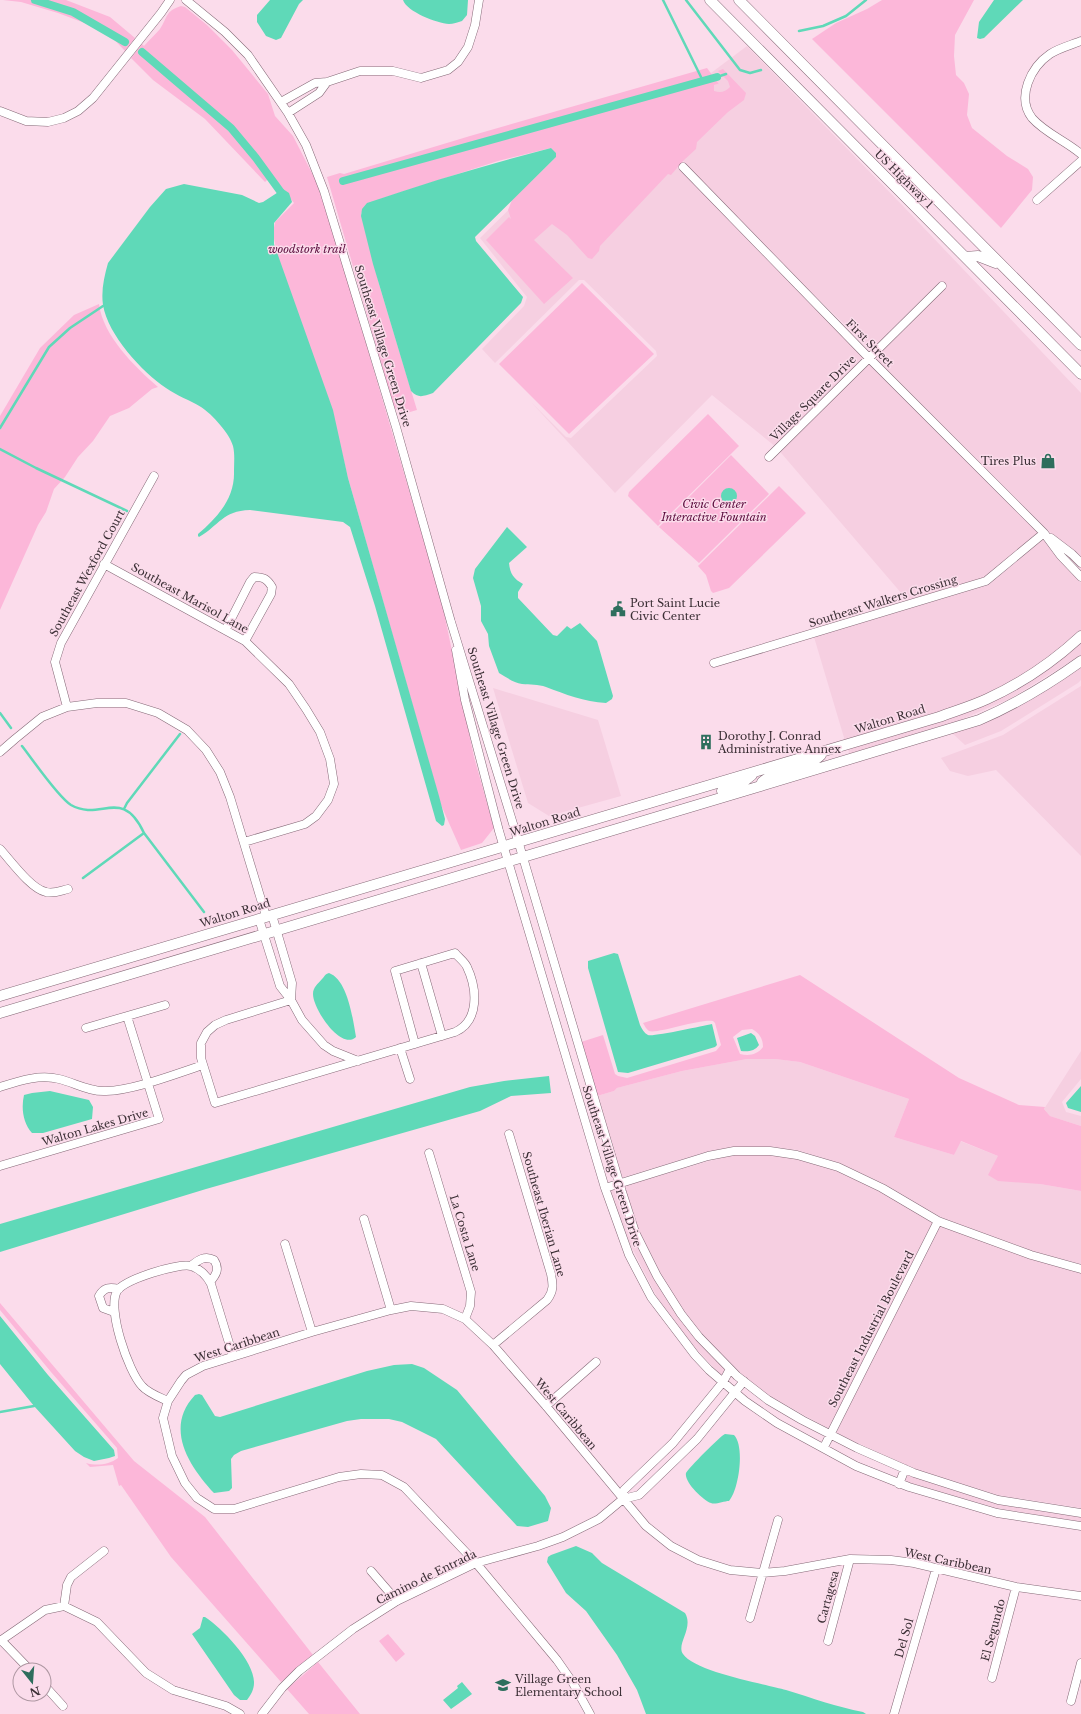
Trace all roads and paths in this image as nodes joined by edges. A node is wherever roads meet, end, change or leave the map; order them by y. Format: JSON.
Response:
{"nodes":[{"id":1,"x":170,"y":0,"type":"edge"},
{"id":2,"x":186,"y":0,"type":"edge"},
{"id":3,"x":480,"y":0,"type":"edge"},
{"id":4,"x":710,"y":0,"type":"edge"},
{"id":5,"x":739,"y":0,"type":"edge"},
{"id":6,"x":1081,"y":41,"type":"edge"},
{"id":7,"x":327,"y":82,"type":"junction"},
{"id":8,"x":281,"y":102,"type":"junction"},
{"id":9,"x":0,"y":112,"type":"edge"},
{"id":10,"x":288,"y":112,"type":"junction"},
{"id":11,"x":1081,"y":154,"type":"edge"},
{"id":12,"x":1081,"y":161,"type":"edge"},
{"id":13,"x":683,"y":167,"type":"dead end"},
{"id":14,"x":1037,"y":200,"type":"dead end"},
{"id":15,"x":965,"y":257,"type":"junction"},
{"id":16,"x":1000,"y":265,"type":"junction"},
{"id":17,"x":942,"y":286,"type":"dead end"},
{"id":18,"x":1081,"y":345,"type":"edge"},
{"id":19,"x":869,"y":358,"type":"junction"},
{"id":20,"x":1081,"y":374,"type":"edge"},
{"id":21,"x":769,"y":457,"type":"dead end"},
{"id":22,"x":154,"y":476,"type":"dead end"},
{"id":23,"x":1044,"y":533,"type":"junction"},
{"id":24,"x":1081,"y":563,"type":"edge"},
{"id":25,"x":104,"y":564,"type":"junction"},
{"id":26,"x":1081,"y":578,"type":"edge"},
{"id":27,"x":451,"y":622,"type":"junction"},
{"id":28,"x":226,"y":629,"type":"junction"},
{"id":29,"x":1081,"y":636,"type":"edge"},
{"id":30,"x":245,"y":641,"type":"junction"},
{"id":31,"x":1081,"y":661,"type":"edge"},
{"id":32,"x":714,"y":663,"type":"dead end"},
{"id":33,"x":67,"y":707,"type":"junction"},
{"id":34,"x":825,"y":751,"type":"junction"},
{"id":35,"x":0,"y":752,"type":"edge"},
{"id":36,"x":754,"y":772,"type":"junction"},
{"id":37,"x":754,"y":788,"type":"junction"},
{"id":38,"x":681,"y":810,"type":"junction"},
{"id":39,"x":244,"y":842,"type":"junction"},
{"id":40,"x":518,"y":843,"type":"junction"},
{"id":41,"x":504,"y":847,"type":"junction"},
{"id":42,"x":0,"y":850,"type":"edge"},
{"id":43,"x":523,"y":857,"type":"junction"},
{"id":44,"x":508,"y":861,"type":"junction"},
{"id":45,"x":68,"y":889,"type":"dead end"},
{"id":46,"x":266,"y":917,"type":"junction"},
{"id":47,"x":277,"y":930,"type":"junction"},
{"id":48,"x":263,"y":934,"type":"junction"},
{"id":49,"x":421,"y":963,"type":"junction"},
{"id":50,"x":0,"y":996,"type":"edge"},
{"id":51,"x":291,"y":1000,"type":"junction"},
{"id":52,"x":165,"y":1005,"type":"dead end"},
{"id":53,"x":0,"y":1013,"type":"edge"},
{"id":54,"x":127,"y":1016,"type":"junction"},
{"id":55,"x":86,"y":1028,"type":"dead end"},
{"id":56,"x":442,"y":1036,"type":"junction"},
{"id":57,"x":415,"y":1044,"type":"junction"},
{"id":58,"x":400,"y":1048,"type":"junction"},
{"id":59,"x":358,"y":1061,"type":"junction"},
{"id":60,"x":203,"y":1065,"type":"junction"},
{"id":61,"x":410,"y":1079,"type":"dead end"},
{"id":62,"x":147,"y":1082,"type":"junction"},
{"id":63,"x":0,"y":1087,"type":"edge"},
{"id":64,"x":509,"y":1134,"type":"dead end"},
{"id":65,"x":429,"y":1153,"type":"dead end"},
{"id":66,"x":0,"y":1166,"type":"edge"},
{"id":67,"x":619,"y":1183,"type":"junction"},
{"id":68,"x":605,"y":1188,"type":"junction"},
{"id":69,"x":364,"y":1219,"type":"dead end"},
{"id":70,"x":938,"y":1221,"type":"junction"},
{"id":71,"x":285,"y":1244,"type":"dead end"},
{"id":72,"x":191,"y":1266,"type":"junction"},
{"id":73,"x":1081,"y":1269,"type":"edge"},
{"id":74,"x":210,"y":1282,"type":"junction"},
{"id":75,"x":119,"y":1289,"type":"junction"},
{"id":76,"x":391,"y":1310,"type":"junction"},
{"id":77,"x":114,"y":1312,"type":"junction"},
{"id":78,"x":465,"y":1319,"type":"junction"},
{"id":79,"x":312,"y":1332,"type":"junction"},
{"id":80,"x":493,"y":1346,"type":"junction"},
{"id":81,"x":233,"y":1356,"type":"junction"},
{"id":82,"x":596,"y":1362,"type":"dead end"},
{"id":83,"x":730,"y":1369,"type":"junction"},
{"id":84,"x":744,"y":1381,"type":"junction"},
{"id":85,"x":723,"y":1382,"type":"junction"},
{"id":86,"x":734,"y":1392,"type":"junction"},
{"id":87,"x":168,"y":1401,"type":"junction"},
{"id":88,"x":546,"y":1406,"type":"junction"},
{"id":89,"x":831,"y":1434,"type":"junction"},
{"id":90,"x":824,"y":1447,"type":"junction"},
{"id":91,"x":905,"y":1469,"type":"junction"},
{"id":92,"x":899,"y":1484,"type":"junction"},
{"id":93,"x":623,"y":1499,"type":"junction"},
{"id":94,"x":1081,"y":1513,"type":"edge"},
{"id":95,"x":778,"y":1520,"type":"dead end"},
{"id":96,"x":1081,"y":1526,"type":"edge"},
{"id":97,"x":104,"y":1551,"type":"dead end"},
{"id":98,"x":850,"y":1559,"type":"junction"},
{"id":99,"x":476,"y":1563,"type":"junction"},
{"id":100,"x":936,"y":1569,"type":"junction"},
{"id":101,"x":372,"y":1571,"type":"dead end"},
{"id":102,"x":762,"y":1573,"type":"junction"},
{"id":103,"x":1016,"y":1588,"type":"junction"},
{"id":104,"x":1081,"y":1596,"type":"edge"},
{"id":105,"x":397,"y":1602,"type":"junction"},
{"id":106,"x":64,"y":1606,"type":"junction"},
{"id":107,"x":750,"y":1618,"type":"dead end"},
{"id":108,"x":1,"y":1640,"type":"edge"},
{"id":109,"x":828,"y":1641,"type":"dead end"},
{"id":110,"x":22,"y":1662,"type":"edge"},
{"id":111,"x":1081,"y":1663,"type":"edge"},
{"id":112,"x":992,"y":1678,"type":"dead end"},
{"id":113,"x":52,"y":1694,"type":"edge"},
{"id":114,"x":1071,"y":1701,"type":"dead end"},
{"id":115,"x":63,"y":1706,"type":"dead end"},
{"id":116,"x":240,"y":1714,"type":"edge"},
{"id":117,"x":262,"y":1714,"type":"edge"},
{"id":118,"x":590,"y":1714,"type":"edge"},
{"id":119,"x":894,"y":1714,"type":"edge"}],
"edges":[{"from":1,"to":9,"type":"street"},
{"from":2,"to":8,"type":"street","name":"Southeast Village Green Drive"},
{"from":3,"to":7,"type":"street"},
{"from":4,"to":15,"type":"main road","name":"US Highway 1"},
{"from":5,"to":16,"type":"main road","name":"US Highway 1"},
{"from":6,"to":11,"type":"street"},
{"from":7,"to":8,"type":"street"},
{"from":7,"to":10,"type":"street"},
{"from":8,"to":10,"type":"street","name":"Southeast Village Green Drive"},
{"from":10,"to":27,"type":"street","name":"Southeast Village Green Drive"},
{"from":12,"to":14,"type":"street"},
{"from":13,"to":19,"type":"street","name":"First Street"},
{"from":15,"to":16,"type":"main road"},
{"from":15,"to":20,"type":"main road","name":"US Highway 1"},
{"from":16,"to":18,"type":"main road","name":"US Highway 1"},
{"from":17,"to":19,"type":"street","name":"Village Square Drive"},
{"from":19,"to":21,"type":"street","name":"Village Square Drive"},
{"from":19,"to":23,"type":"street","name":"First Street"},
{"from":22,"to":25,"type":"street","name":"Southeast Wexford Court"},
{"from":23,"to":24,"type":"street","name":"First Street"},
{"from":23,"to":26,"type":"street","name":"First Street"},
{"from":23,"to":32,"type":"street","name":"Southeast Walkers Crossing"},
{"from":25,"to":28,"type":"street","name":"Southeast Marisol Lane"},
{"from":25,"to":33,"type":"street","name":"Southeast Wexford Court"},
{"from":27,"to":40,"type":"street","name":"Southeast Village Green Drive"},
{"from":27,"to":41,"type":"street","name":"Southeast Village Green Drive"},
{"from":28,"to":30,"type":"street","name":"Southeast Marisol Lane"},
{"from":28,"to":30,"type":"street"},
{"from":29,"to":34,"type":"main road","name":"Walton Road"},
{"from":30,"to":39,"type":"street","name":"Southeast Marisol Lane"},
{"from":31,"to":37,"type":"main road"},
{"from":33,"to":35,"type":"street"},
{"from":33,"to":39,"type":"street"},
{"from":34,"to":36,"type":"main road","name":"Walton Road"},
{"from":34,"to":37,"type":"main road"},
{"from":36,"to":38,"type":"main road"},
{"from":36,"to":40,"type":"main road","name":"Walton Road"},
{"from":37,"to":38,"type":"main road"},
{"from":38,"to":43,"type":"main road"},
{"from":39,"to":46,"type":"street"},
{"from":40,"to":41,"type":"main road","name":"Walton Road"},
{"from":40,"to":43,"type":"street","name":"Southeast Village Green Drive"},
{"from":41,"to":44,"type":"street","name":"Southeast Village Green Drive"},
{"from":41,"to":46,"type":"main road","name":"Walton Road"},
{"from":42,"to":45,"type":"street"},
{"from":43,"to":44,"type":"main road"},
{"from":43,"to":67,"type":"street","name":"Southeast Village Green Drive"},
{"from":44,"to":47,"type":"main road"},
{"from":44,"to":68,"type":"street","name":"Southeast Village Green Drive"},
{"from":46,"to":47,"type":"street"},
{"from":46,"to":48,"type":"street"},
{"from":46,"to":50,"type":"main road","name":"Walton Road"},
{"from":47,"to":48,"type":"main road"},
{"from":47,"to":51,"type":"street"},
{"from":48,"to":51,"type":"street"},
{"from":48,"to":53,"type":"main road"},
{"from":49,"to":56,"type":"street"},
{"from":49,"to":56,"type":"street"},
{"from":49,"to":57,"type":"street"},
{"from":51,"to":59,"type":"street"},
{"from":51,"to":60,"type":"street"},
{"from":52,"to":54,"type":"street"},
{"from":54,"to":55,"type":"street"},
{"from":54,"to":62,"type":"street","name":"Walton Lakes Drive"},
{"from":56,"to":57,"type":"street"},
{"from":57,"to":58,"type":"street"},
{"from":58,"to":59,"type":"street"},
{"from":58,"to":61,"type":"street"},
{"from":59,"to":60,"type":"street"},
{"from":60,"to":62,"type":"street"},
{"from":62,"to":63,"type":"street"},
{"from":62,"to":66,"type":"street","name":"Walton Lakes Drive"},
{"from":64,"to":80,"type":"street","name":"Southeast Iberian Lane"},
{"from":65,"to":78,"type":"street","name":"La Costa Lane"},
{"from":67,"to":68,"type":"street"},
{"from":67,"to":70,"type":"street"},
{"from":67,"to":83,"type":"street","name":"Southeast Village Green Drive"},
{"from":68,"to":85,"type":"street","name":"Southeast Village Green Drive"},
{"from":69,"to":76,"type":"street"},
{"from":70,"to":73,"type":"street"},
{"from":70,"to":89,"type":"street","name":"Southeast Industrial Boulevard"},
{"from":71,"to":79,"type":"street"},
{"from":72,"to":74,"type":"street"},
{"from":72,"to":74,"type":"street"},
{"from":72,"to":75,"type":"street"},
{"from":74,"to":81,"type":"street"},
{"from":75,"to":77,"type":"street"},
{"from":75,"to":77,"type":"street"},
{"from":76,"to":78,"type":"street","name":"West Caribbean"},
{"from":76,"to":79,"type":"street","name":"West Caribbean"},
{"from":77,"to":87,"type":"street"},
{"from":78,"to":80,"type":"street","name":"West Caribbean"},
{"from":79,"to":81,"type":"street","name":"West Caribbean"},
{"from":80,"to":88,"type":"street","name":"West Caribbean"},
{"from":81,"to":87,"type":"street","name":"West Caribbean"},
{"from":82,"to":88,"type":"street"},
{"from":83,"to":84,"type":"street","name":"Southeast Village Green Drive"},
{"from":83,"to":85,"type":"street","name":"Camino de Entrada"},
{"from":84,"to":86,"type":"street","name":"Camino de Entrada"},
{"from":84,"to":89,"type":"street","name":"Southeast Village Green Drive"},
{"from":85,"to":86,"type":"street","name":"Southeast Village Green Drive"},
{"from":85,"to":93,"type":"street","name":"Camino de Entrada"},
{"from":86,"to":90,"type":"street","name":"Southeast Village Green Drive"},
{"from":86,"to":93,"type":"street","name":"Camino de Entrada"},
{"from":87,"to":99,"type":"street","name":"West Caribbean"},
{"from":88,"to":93,"type":"street","name":"West Caribbean"},
{"from":89,"to":90,"type":"street","name":"Southeast Industrial Boulevard"},
{"from":89,"to":91,"type":"street","name":"Southeast Village Green Drive"},
{"from":90,"to":92,"type":"street","name":"Southeast Village Green Drive"},
{"from":91,"to":92,"type":"street"},
{"from":91,"to":94,"type":"street","name":"Southeast Village Green Drive"},
{"from":92,"to":96,"type":"street","name":"Southeast Village Green Drive"},
{"from":93,"to":99,"type":"street","name":"Camino de Entrada"},
{"from":93,"to":102,"type":"street","name":"West Caribbean"},
{"from":95,"to":102,"type":"street"},
{"from":97,"to":106,"type":"street"},
{"from":98,"to":100,"type":"street","name":"West Caribbean"},
{"from":98,"to":102,"type":"street","name":"West Caribbean"},
{"from":98,"to":109,"type":"street","name":"Cartagesa"},
{"from":99,"to":105,"type":"street","name":"Camino de Entrada"},
{"from":99,"to":118,"type":"street","name":"West Caribbean"},
{"from":100,"to":103,"type":"street","name":"West Caribbean"},
{"from":100,"to":119,"type":"street","name":"Del Sol"},
{"from":101,"to":105,"type":"street"},
{"from":102,"to":107,"type":"street"},
{"from":103,"to":104,"type":"street","name":"West Caribbean"},
{"from":103,"to":112,"type":"street","name":"El Segundo"},
{"from":105,"to":117,"type":"street","name":"Camino de Entrada"},
{"from":106,"to":108,"type":"street"},
{"from":106,"to":116,"type":"street"},
{"from":108,"to":110,"type":"street"},
{"from":111,"to":114,"type":"street"},
{"from":113,"to":115,"type":"street"}]}
